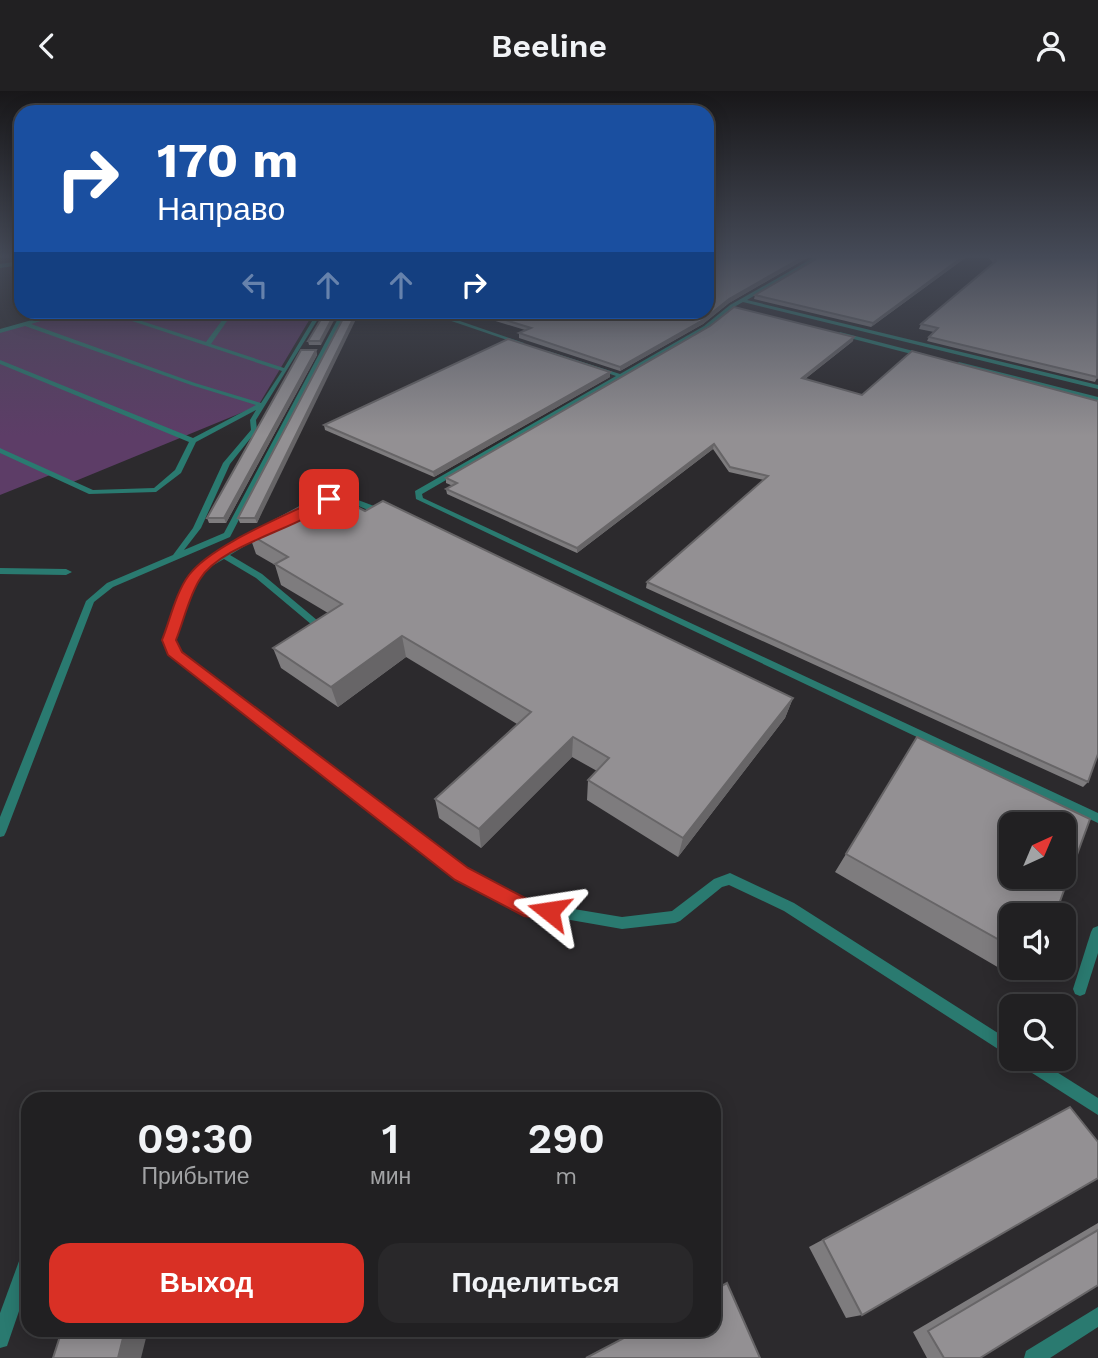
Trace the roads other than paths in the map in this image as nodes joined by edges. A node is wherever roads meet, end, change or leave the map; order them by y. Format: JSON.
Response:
{"nodes":[{"id":1,"x":718,"y":317,"type":"edge"},
{"id":2,"x":812,"y":317,"type":"edge"},
{"id":3,"x":43,"y":319,"type":"edge"},
{"id":4,"x":128,"y":319,"type":"edge"},
{"id":5,"x":226,"y":319,"type":"edge"},
{"id":6,"x":316,"y":319,"type":"edge"},
{"id":7,"x":341,"y":319,"type":"edge"},
{"id":8,"x":448,"y":319,"type":"edge"},
{"id":9,"x":26,"y":324,"type":"junction"},
{"id":10,"x":0,"y":331,"type":"edge"},
{"id":11,"x":833,"y":333,"type":"edge"},
{"id":12,"x":207,"y":345,"type":"junction"},
{"id":13,"x":529,"y":346,"type":"edge"},
{"id":14,"x":542,"y":350,"type":"edge"},
{"id":15,"x":297,"y":351,"type":"junction"},
{"id":16,"x":325,"y":351,"type":"junction"},
{"id":17,"x":926,"y":356,"type":"edge"},
{"id":18,"x":0,"y":362,"type":"edge"},
{"id":19,"x":952,"y":362,"type":"edge"},
{"id":20,"x":285,"y":370,"type":"junction"},
{"id":21,"x":621,"y":376,"type":"junction"},
{"id":22,"x":1098,"y":387,"type":"edge"},
{"id":23,"x":1098,"y":399,"type":"edge"},
{"id":24,"x":261,"y":405,"type":"junction"},
{"id":25,"x":193,"y":441,"type":"junction"},
{"id":26,"x":0,"y":450,"type":"edge"},
{"id":27,"x":317,"y":505,"type":"edge"},
{"id":28,"x":370,"y":508,"type":"edge"},
{"id":29,"x":282,"y":523,"type":"edge"},
{"id":30,"x":222,"y":554,"type":"junction"},
{"id":31,"x":176,"y":556,"type":"junction"},
{"id":32,"x":0,"y":571,"type":"edge"},
{"id":33,"x":66,"y":572,"type":"dead end"},
{"id":34,"x":321,"y":628,"type":"edge"},
{"id":35,"x":1098,"y":818,"type":"edge"},
{"id":36,"x":0,"y":832,"type":"edge"},
{"id":37,"x":1098,"y":932,"type":"edge"},
{"id":38,"x":1080,"y":989,"type":"dead end"},
{"id":39,"x":999,"y":1043,"type":"edge"},
{"id":40,"x":1042,"y":1071,"type":"edge"},
{"id":41,"x":1098,"y":1107,"type":"edge"},
{"id":42,"x":21,"y":1279,"type":"edge"},
{"id":43,"x":1098,"y":1316,"type":"edge"},
{"id":44,"x":0,"y":1339,"type":"edge"},
{"id":45,"x":1033,"y":1358,"type":"edge"}],
"edges":[{"from":1,"to":21,"type":"lane"},
{"from":2,"to":22,"type":"lane"},
{"from":3,"to":9,"type":"lane"},
{"from":4,"to":12,"type":"lane"},
{"from":5,"to":12,"type":"lane"},
{"from":6,"to":15,"type":"lane"},
{"from":7,"to":16,"type":"lane"},
{"from":8,"to":13,"type":"lane"},
{"from":9,"to":10,"type":"lane"},
{"from":9,"to":24,"type":"lane"},
{"from":11,"to":17,"type":"lane"},
{"from":12,"to":20,"type":"lane"},
{"from":14,"to":21,"type":"lane"},
{"from":15,"to":16,"type":"lane"},
{"from":15,"to":20,"type":"lane"},
{"from":16,"to":31,"type":"lane"},
{"from":18,"to":25,"type":"lane"},
{"from":19,"to":23,"type":"lane"},
{"from":20,"to":24,"type":"lane"},
{"from":21,"to":35,"type":"lane"},
{"from":24,"to":25,"type":"lane"},
{"from":24,"to":31,"type":"lane"},
{"from":25,"to":26,"type":"lane"},
{"from":27,"to":28,"type":"lane"},
{"from":29,"to":30,"type":"lane"},
{"from":30,"to":34,"type":"lane"},
{"from":30,"to":39,"type":"lane"},
{"from":31,"to":36,"type":"lane"},
{"from":32,"to":33,"type":"street"},
{"from":37,"to":38,"type":"lane"},
{"from":40,"to":41,"type":"lane"},
{"from":42,"to":44,"type":"lane"},
{"from":43,"to":45,"type":"lane"}]}
